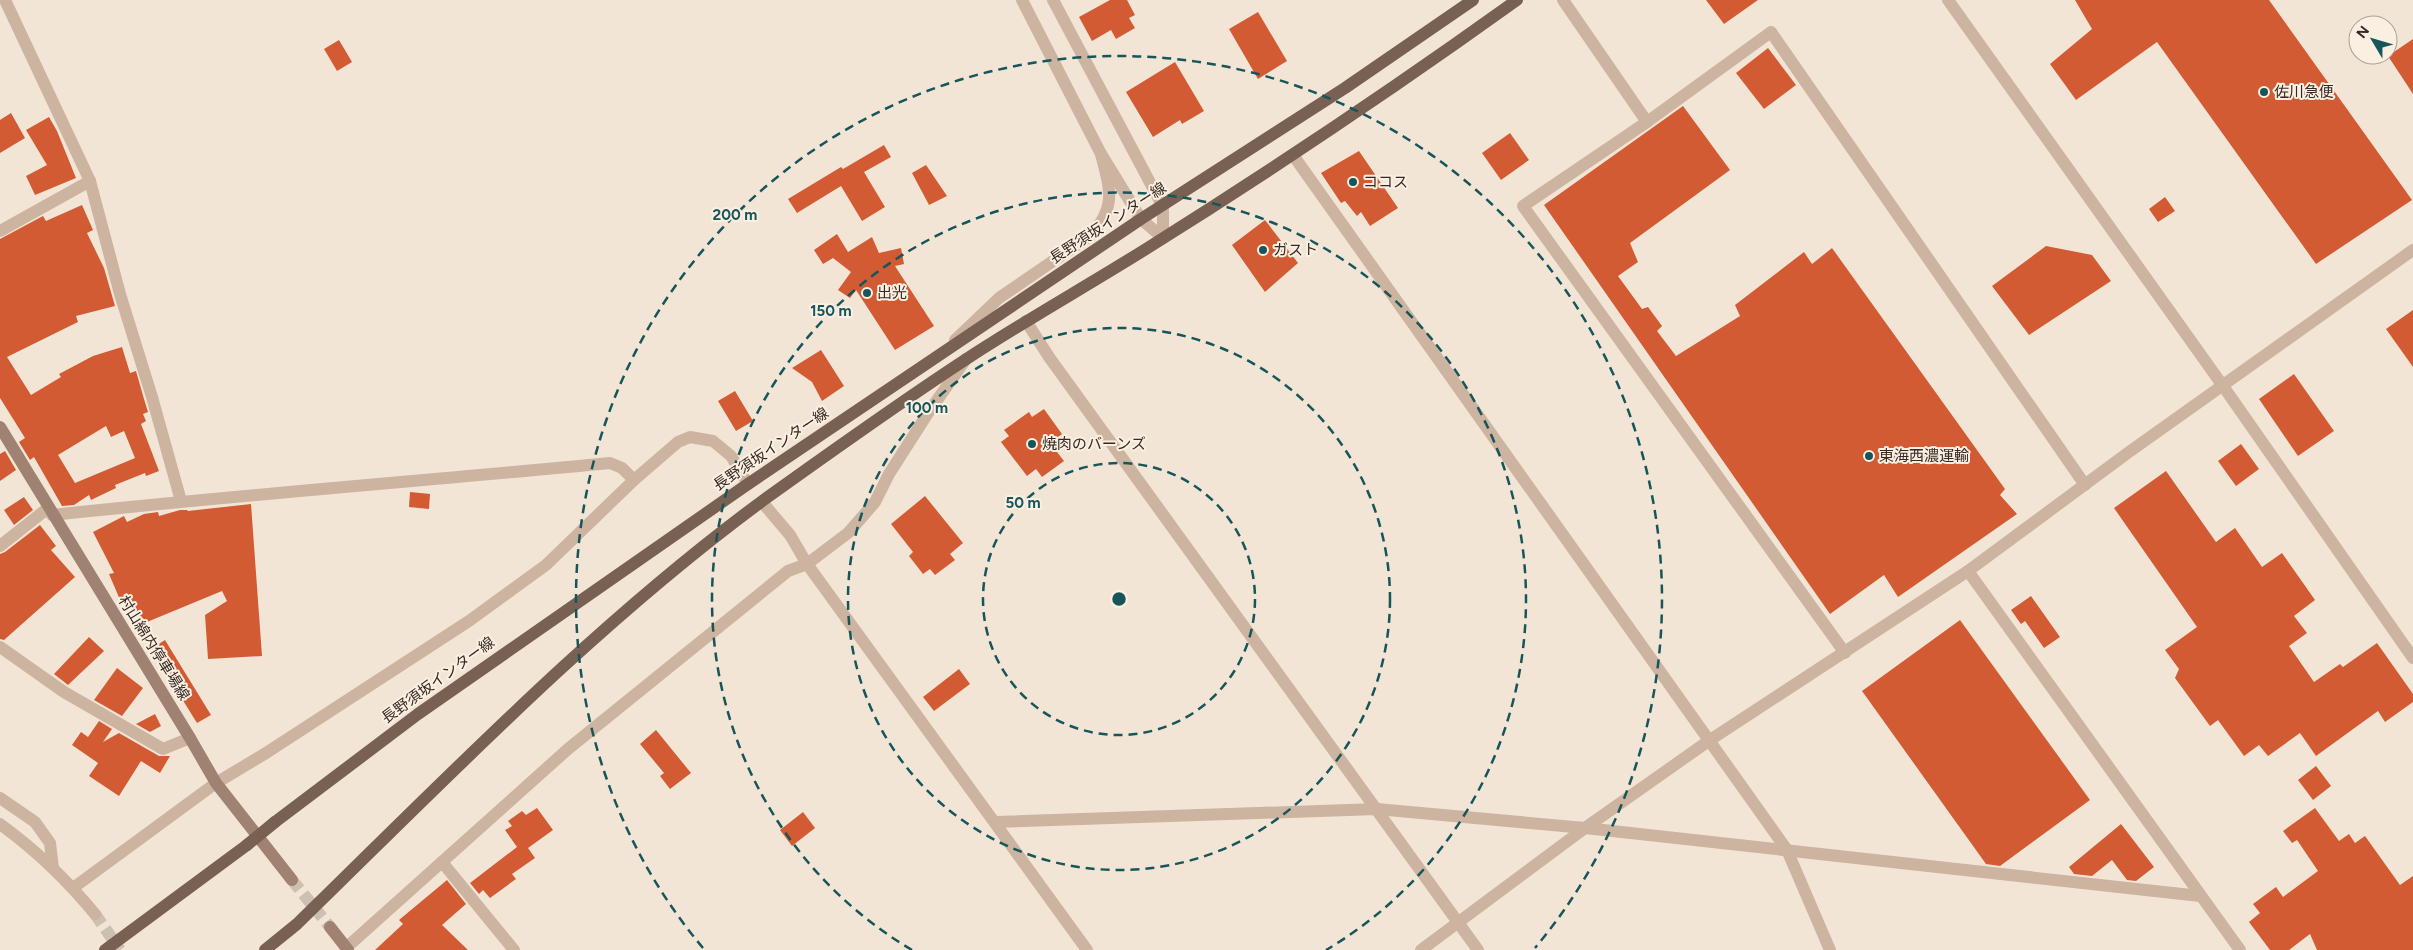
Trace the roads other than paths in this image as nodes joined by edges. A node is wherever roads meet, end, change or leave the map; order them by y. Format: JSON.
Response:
{"nodes":[{"id":1,"x":5,"y":0,"type":"edge"},
{"id":2,"x":1022,"y":0,"type":"edge"},
{"id":3,"x":1053,"y":0,"type":"edge"},
{"id":4,"x":1473,"y":0,"type":"edge"},
{"id":5,"x":1517,"y":0,"type":"edge"},
{"id":6,"x":1563,"y":0,"type":"edge"},
{"id":7,"x":1948,"y":0,"type":"edge"},
{"id":8,"x":1647,"y":122,"type":"junction"},
{"id":9,"x":1102,"y":154,"type":"junction"},
{"id":10,"x":1293,"y":155,"type":"junction"},
{"id":11,"x":90,"y":181,"type":"junction"},
{"id":12,"x":1163,"y":207,"type":"junction"},
{"id":13,"x":1141,"y":220,"type":"junction"},
{"id":14,"x":0,"y":231,"type":"edge"},
{"id":15,"x":1163,"y":238,"type":"junction"},
{"id":16,"x":2413,"y":250,"type":"edge"},
{"id":17,"x":1026,"y":322,"type":"junction"},
{"id":18,"x":940,"y":354,"type":"junction"},
{"id":19,"x":966,"y":359,"type":"junction"},
{"id":20,"x":2223,"y":386,"type":"junction"},
{"id":21,"x":0,"y":427,"type":"edge"},
{"id":22,"x":634,"y":480,"type":"junction"},
{"id":23,"x":748,"y":484,"type":"junction"},
{"id":24,"x":2084,"y":485,"type":"junction"},
{"id":25,"x":181,"y":501,"type":"junction"},
{"id":26,"x":762,"y":502,"type":"junction"},
{"id":27,"x":50,"y":512,"type":"junction"},
{"id":28,"x":0,"y":546,"type":"edge"},
{"id":29,"x":808,"y":564,"type":"junction"},
{"id":30,"x":1968,"y":571,"type":"junction"},
{"id":31,"x":0,"y":647,"type":"edge"},
{"id":32,"x":1845,"y":652,"type":"junction"},
{"id":33,"x":2413,"y":658,"type":"edge"},
{"id":34,"x":190,"y":738,"type":"junction"},
{"id":35,"x":1710,"y":740,"type":"junction"},
{"id":36,"x":216,"y":783,"type":"junction"},
{"id":37,"x":0,"y":798,"type":"edge"},
{"id":38,"x":1377,"y":809,"type":"junction"},
{"id":39,"x":996,"y":822,"type":"junction"},
{"id":40,"x":0,"y":824,"type":"edge"},
{"id":41,"x":1585,"y":828,"type":"junction"},
{"id":42,"x":1787,"y":850,"type":"junction"},
{"id":43,"x":442,"y":862,"type":"junction"},
{"id":44,"x":53,"y":868,"type":"junction"},
{"id":45,"x":292,"y":880,"type":"tunnel mouth"},
{"id":46,"x":73,"y":888,"type":"junction"},
{"id":47,"x":2200,"y":896,"type":"junction"},
{"id":48,"x":95,"y":914,"type":"tunnel mouth"},
{"id":49,"x":1458,"y":923,"type":"junction"},
{"id":50,"x":330,"y":927,"type":"tunnel mouth"},
{"id":51,"x":346,"y":949,"type":"edge"},
{"id":52,"x":105,"y":950,"type":"edge"},
{"id":53,"x":265,"y":950,"type":"edge"},
{"id":54,"x":514,"y":950,"type":"edge"},
{"id":55,"x":1087,"y":950,"type":"edge"},
{"id":56,"x":1421,"y":950,"type":"edge"},
{"id":57,"x":1478,"y":950,"type":"edge"},
{"id":58,"x":1830,"y":950,"type":"edge"},
{"id":59,"x":2240,"y":950,"type":"edge"}],
"edges":[{"from":1,"to":11,"type":"street"},
{"from":2,"to":9,"type":"street"},
{"from":3,"to":12,"type":"street"},
{"from":4,"to":12,"type":"main road","name":"長野須坂インター線"},
{"from":5,"to":10,"type":"main road"},
{"from":6,"to":8,"type":"street"},
{"from":7,"to":20,"type":"street"},
{"from":8,"to":24,"type":"street"},
{"from":8,"to":32,"type":"street"},
{"from":9,"to":13,"type":"street"},
{"from":9,"to":18,"type":"street"},
{"from":10,"to":15,"type":"main road"},
{"from":10,"to":35,"type":"street"},
{"from":11,"to":14,"type":"street"},
{"from":11,"to":25,"type":"street"},
{"from":12,"to":13,"type":"main road","name":"長野須坂インター線"},
{"from":12,"to":15,"type":"street"},
{"from":13,"to":15,"type":"street"},
{"from":13,"to":18,"type":"main road","name":"長野須坂インター線"},
{"from":15,"to":17,"type":"main road"},
{"from":16,"to":20,"type":"street"},
{"from":17,"to":19,"type":"main road"},
{"from":17,"to":38,"type":"street"},
{"from":18,"to":23,"type":"main road","name":"長野須坂インター線"},
{"from":19,"to":26,"type":"main road"},
{"from":19,"to":29,"type":"street"},
{"from":20,"to":24,"type":"street"},
{"from":20,"to":33,"type":"street"},
{"from":21,"to":27,"type":"main road","name":"村山綿内停車場線"},
{"from":22,"to":23,"type":"street"},
{"from":22,"to":25,"type":"street"},
{"from":22,"to":36,"type":"street"},
{"from":23,"to":52,"type":"main road","name":"長野須坂インター線","bridge":true},
{"from":24,"to":30,"type":"street"},
{"from":25,"to":27,"type":"street"},
{"from":26,"to":29,"type":"street"},
{"from":26,"to":53,"type":"main road"},
{"from":27,"to":28,"type":"street"},
{"from":27,"to":34,"type":"main road","name":"村山綿内停車場線"},
{"from":29,"to":39,"type":"street"},
{"from":29,"to":43,"type":"street"},
{"from":30,"to":32,"type":"street"},
{"from":30,"to":47,"type":"street"},
{"from":31,"to":34,"type":"street"},
{"from":32,"to":35,"type":"street"},
{"from":34,"to":36,"type":"main road","name":"村山綿内停車場線"},
{"from":35,"to":41,"type":"street"},
{"from":35,"to":42,"type":"street"},
{"from":36,"to":45,"type":"main road","name":"村山綿内停車場線"},
{"from":36,"to":46,"type":"street"},
{"from":37,"to":44,"type":"street"},
{"from":38,"to":39,"type":"street"},
{"from":38,"to":41,"type":"street"},
{"from":38,"to":49,"type":"street"},
{"from":39,"to":55,"type":"street"},
{"from":40,"to":44,"type":"street"},
{"from":41,"to":42,"type":"street"},
{"from":41,"to":49,"type":"street"},
{"from":42,"to":47,"type":"street"},
{"from":42,"to":58,"type":"street"},
{"from":43,"to":51,"type":"street"},
{"from":43,"to":54,"type":"street"},
{"from":44,"to":46,"type":"street"},
{"from":46,"to":48,"type":"street"},
{"from":47,"to":59,"type":"street"},
{"from":49,"to":56,"type":"street"},
{"from":49,"to":57,"type":"street"},
{"from":50,"to":51,"type":"main road"}]}
